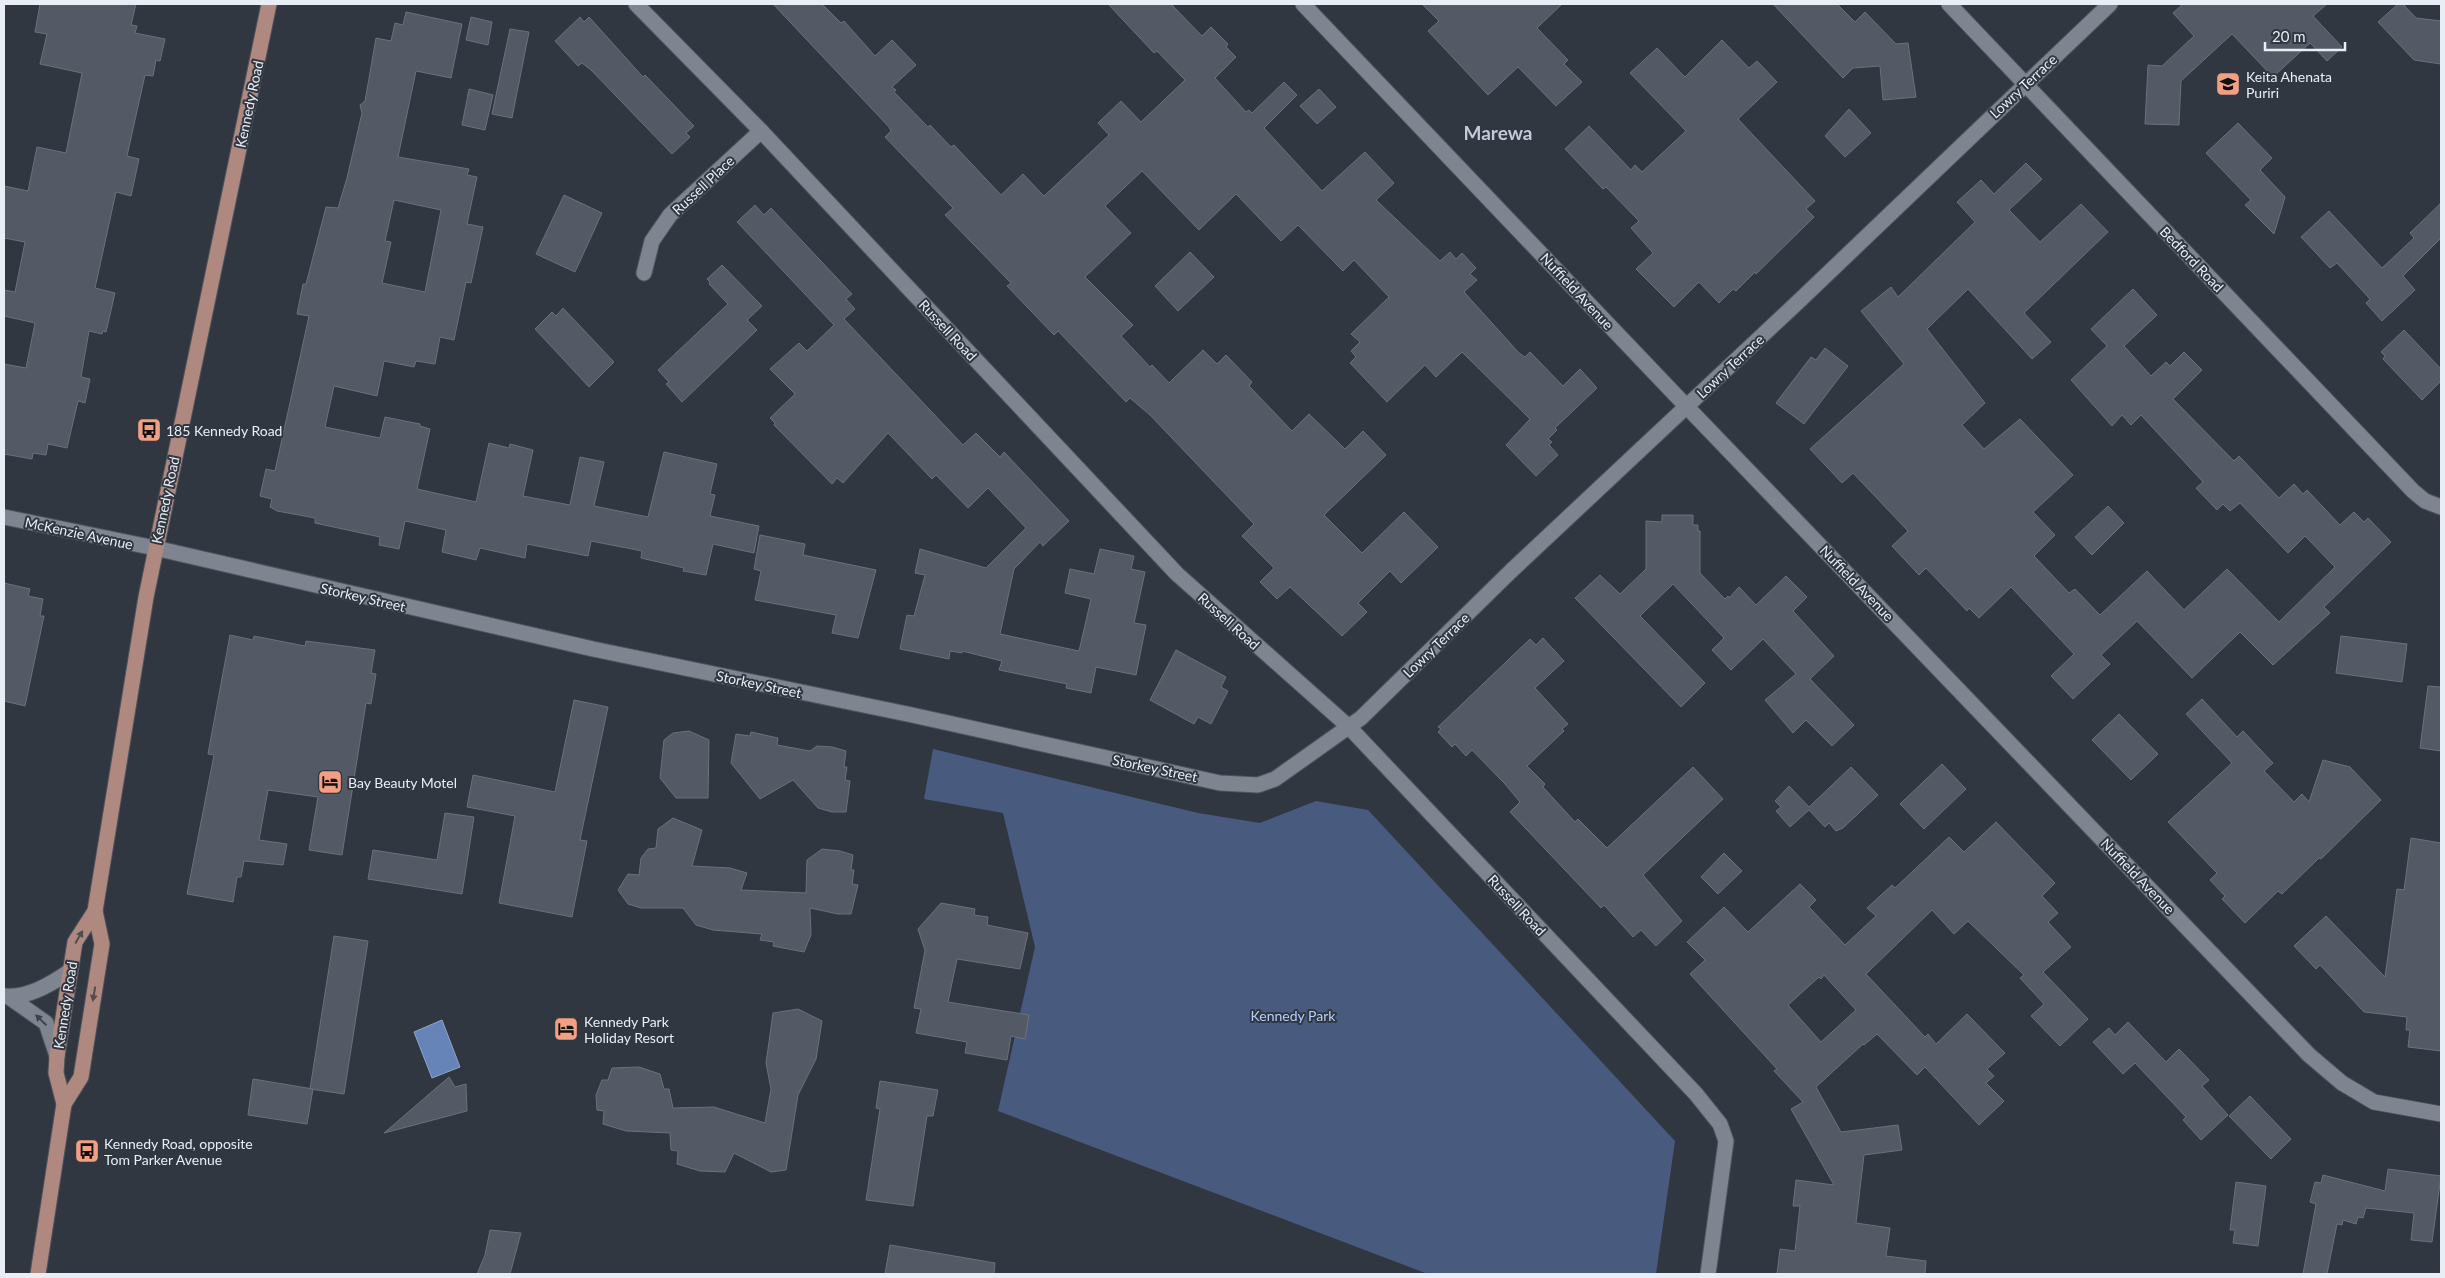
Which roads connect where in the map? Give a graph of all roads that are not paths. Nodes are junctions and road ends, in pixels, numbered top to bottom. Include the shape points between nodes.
1 (269, 4) edge
2 (636, 4) edge
3 (1303, 4) edge
4 (1949, 4) edge
5 (2110, 4) edge
6 (2025, 84) junction
7 (761, 131) junction
8 (644, 273) dead end
9 (1687, 407) junction
10 (2441, 507) edge
11 (4, 517) edge
12 (155, 548) junction
13 (1349, 727) junction
14 (95, 911) junction
15 (70, 971) junction
16 (6, 996) edge
17 (57, 1056) junction
18 (64, 1104) junction
19 (2441, 1114) edge
20 (38, 1274) edge
21 (1708, 1274) edge

1 - 12 main road, Kennedy Road
2 - 7 street, Russell Road
3 - 9 street, Nuffield Avenue
4 - 6 street, Bedford Road
5 - 6 street, Lowry Terrace
6 - 9 street, Lowry Terrace
6 - 10 street, Bedford Road via 2413,491 2425,501
7 - 8 street, Russell Place via 670,215 652,241
7 - 13 street, Russell Road via 1177,574
9 - 13 street, Lowry Terrace
9 - 19 street, Nuffield Avenue via 2309,1055 2342,1083 2374,1102
11 - 12 street, McKenzie Avenue
12 - 13 street, Storkey Street via 593,650 912,715 1220,783 1258,785 1275,779
12 - 14 main road, Kennedy Road
13 - 21 street, Russell Road via 1696,1094 1720,1124 1726,1141
15 -> 14 main road, Kennedy Road via 75,942
14 -> 18 main road, Kennedy Road via 102,944 81,1077
15 - 16 street via 49,985
15 - 17 main road, Kennedy Road
17 -> 16 street via 46,1023
17 - 18 main road, Kennedy Road via 56,1073
18 - 20 main road, Kennedy Road

